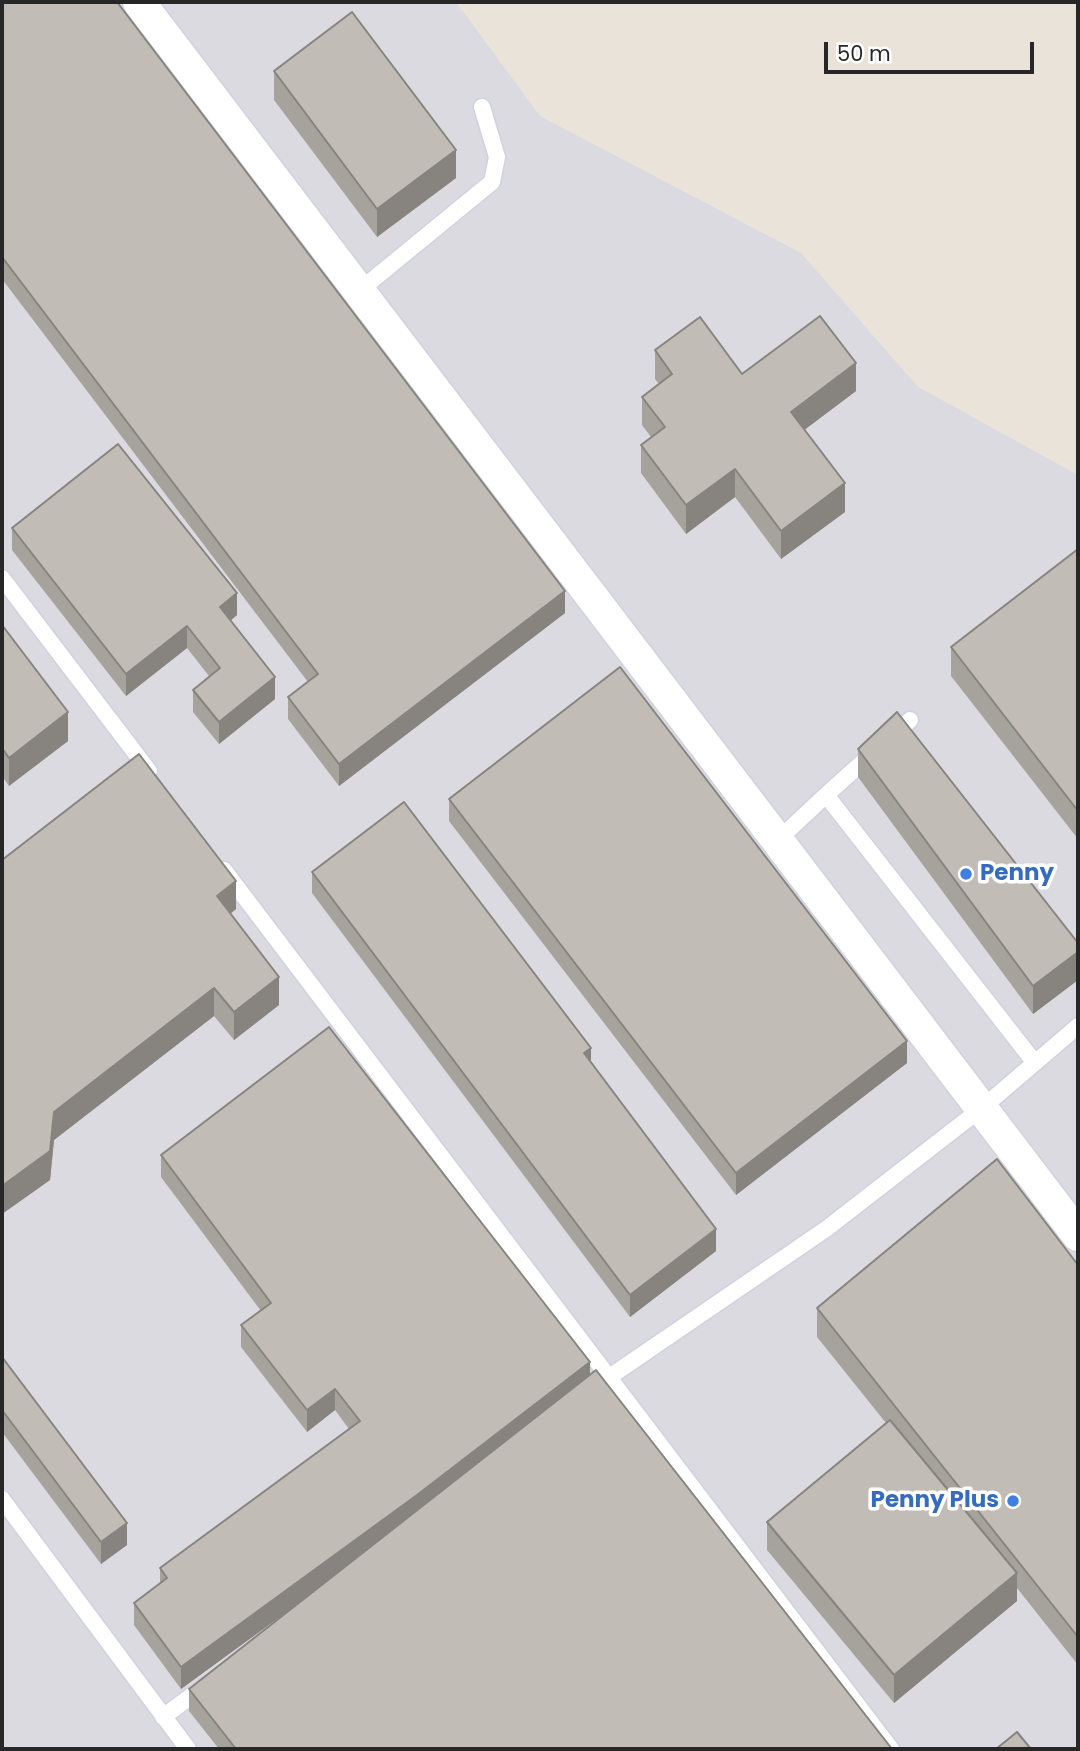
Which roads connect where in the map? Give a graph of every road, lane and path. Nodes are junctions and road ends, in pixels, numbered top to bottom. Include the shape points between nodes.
1 (139, 2) edge
2 (482, 107) dead end
3 (359, 291) junction
4 (2, 578) edge
5 (910, 720) dead end
6 (161, 787) edge
7 (826, 795) junction
8 (778, 840) junction
9 (211, 853) edge
10 (1078, 1026) edge
11 (1035, 1063) junction
12 (982, 1108) junction
13 (1078, 1235) edge
14 (610, 1376) junction
15 (588, 1392) edge
16 (2, 1499) edge
17 (218, 1676) edge
18 (163, 1717) junction
19 (188, 1749) edge
20 (891, 1749) edge

1 - 3 street
2 - 3 lane via 497,157 492,182
3 - 8 street
4 - 6 lane
5 - 7 lane
7 - 8 lane
7 - 11 lane
8 - 12 street
9 - 14 lane
10 - 11 lane
11 - 12 lane
12 - 13 street
12 - 14 lane via 826,1229
14 - 15 lane
14 - 20 lane
16 - 18 lane
17 - 18 lane
18 - 19 lane

